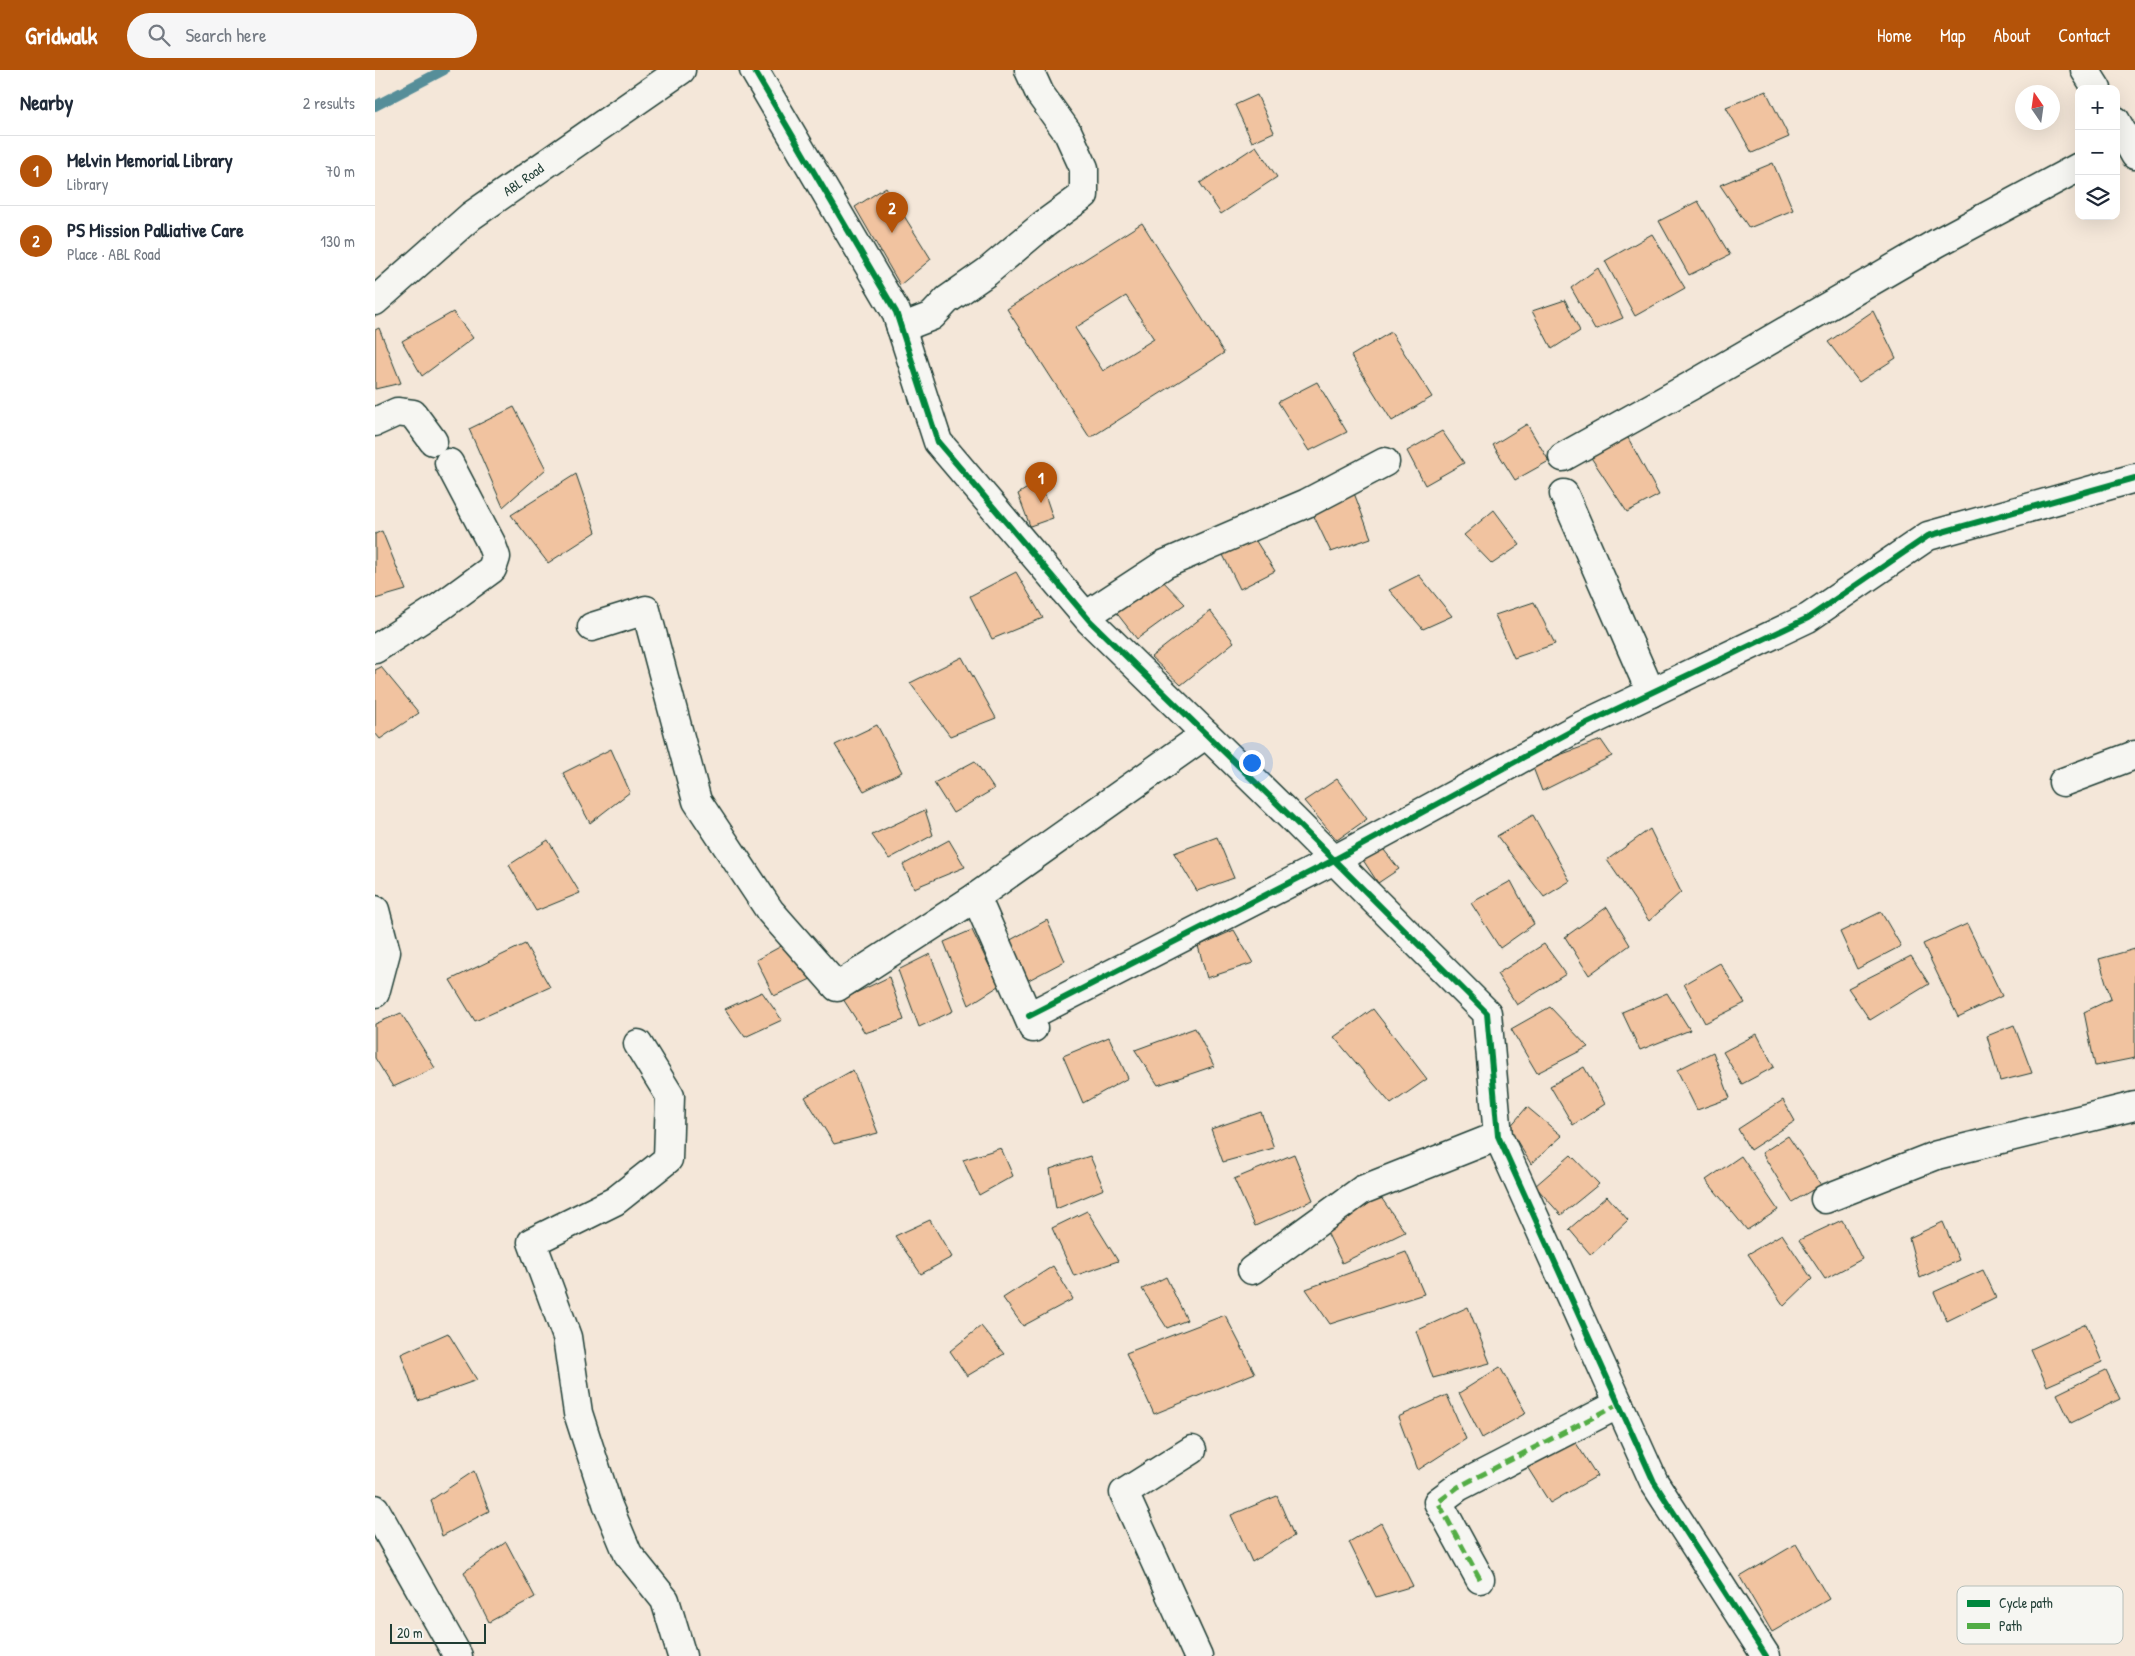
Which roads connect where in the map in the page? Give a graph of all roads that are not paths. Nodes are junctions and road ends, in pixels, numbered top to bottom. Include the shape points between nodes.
1 (681, 70) edge
2 (754, 70) edge
3 (1029, 70) edge
4 (2085, 70) edge
5 (2094, 85) edge
6 (2075, 169) edge
7 (375, 302) edge
8 (901, 328) junction
9 (375, 422) edge
10 (433, 441) dead end
11 (1563, 457) dead end
12 (1385, 462) dead end
13 (449, 463) dead end
14 (2135, 478) edge
15 (1564, 494) dead end
16 (1087, 615) junction
17 (592, 627) dead end
18 (375, 649) edge
19 (1651, 692) junction
20 (1206, 734) junction
21 (2135, 756) edge
22 (2063, 782) dead end
23 (1334, 860) junction
24 (975, 897) junction
25 (375, 910) edge
26 (375, 993) edge
27 (638, 1044) dead end
28 (2135, 1106) edge
29 (1498, 1136) junction
30 (1825, 1199) dead end
31 (1252, 1270) dead end
32 (1619, 1404) junction
33 (1192, 1450) dead end
34 (375, 1509) edge
35 (1480, 1579) dead end
36 (458, 1656) edge
37 (682, 1656) edge
38 (1198, 1656) edge
39 (1766, 1656) edge

1 - 7 street, ABL Road via 471,216
2 - 8 street via 896,312
3 - 8 street via 1068,133 1080,159 1084,168 1085,195 947,300 932,316
4 - 5 street
6 - 11 street via 1937,243
8 - 16 street via 939,442
9 - 10 street via 397,412 413,414
12 - 16 street via 1307,502 1165,564
13 - 18 street via 491,543 496,557 492,569
14 - 19 street via 1928,536 1808,618
15 - 19 street
16 - 20 street
17 - 24 street via 646,610 697,801 770,911 837,987
19 - 23 street via 1581,726
20 - 23 street
20 - 24 street
21 - 22 street
23 - 24 street via 1031,1022
23 - 29 street via 1487,1013
25 - 26 street via 386,952
27 - 37 street via 670,1096 668,1159 615,1201 532,1242 567,1337 578,1413 608,1506 628,1554 665,1600
28 - 30 street via 1937,1156
29 - 31 street via 1362,1190
29 - 32 street
32 - 35 street via 1458,1487 1438,1502
32 - 39 street via 1654,1482
33 - 38 street via 1124,1493
34 - 36 street

